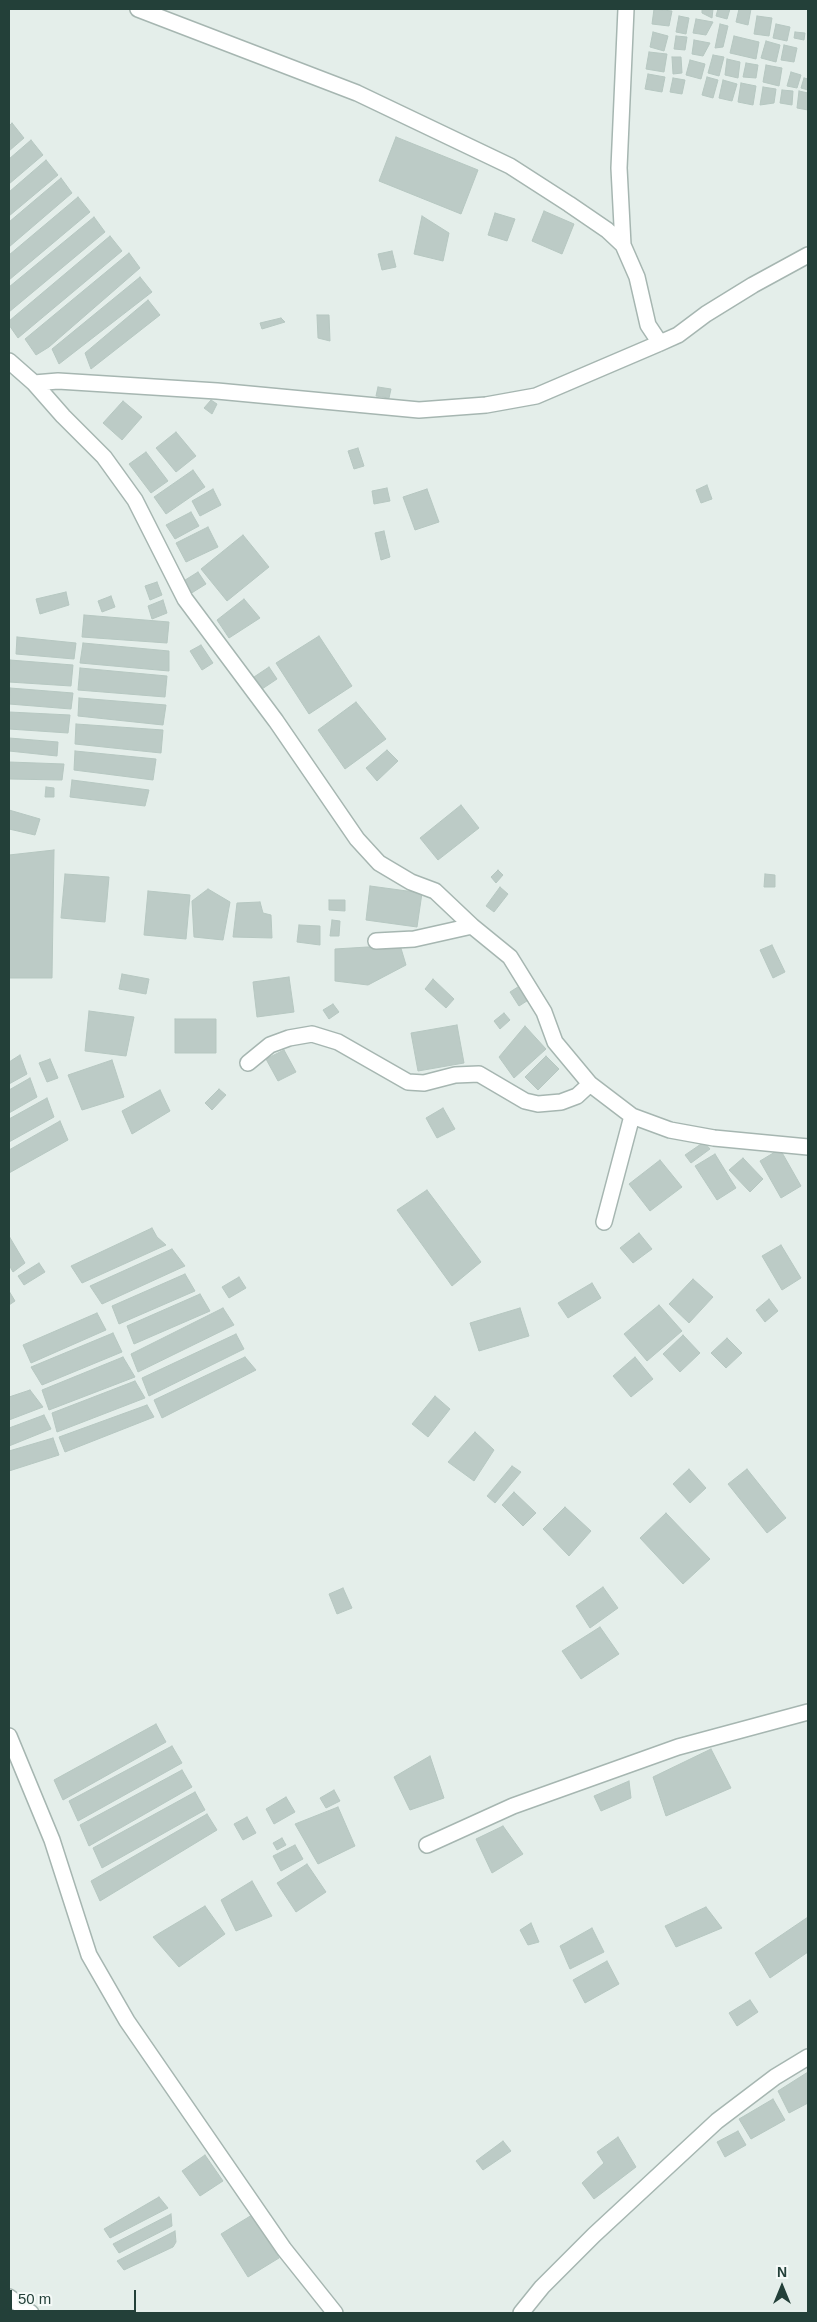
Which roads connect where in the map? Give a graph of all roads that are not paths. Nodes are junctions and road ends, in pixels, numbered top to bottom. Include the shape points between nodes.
1 (138, 9) edge
2 (626, 9) edge
3 (622, 245) junction
4 (808, 255) edge
5 (660, 343) junction
6 (9, 361) edge
7 (34, 383) junction
8 (472, 926) junction
9 (376, 941) dead end
10 (248, 1063) dead end
11 (590, 1084) junction
12 (632, 1116) junction
13 (808, 1147) edge
14 (604, 1222) dead end
15 (808, 1712) edge
16 (9, 1736) edge
17 (427, 1845) dead end
18 (808, 2057) edge
19 (9, 2297) edge
20 (31, 2313) edge
21 (335, 2313) edge
22 (521, 2313) edge

1 - 3 street via 357,93 452,137 518,171 600,225
2 - 3 street via 620,168
3 - 5 street via 637,276 648,325
4 - 5 street via 752,285 678,335
5 - 7 street via 536,396 486,406 419,410 217,391 58,381
6 - 7 street
7 - 8 street via 104,457 135,500 186,599 276,721 357,839 378,863 435,892
8 - 9 street via 414,939
8 - 11 street via 510,957 544,1012 555,1042
10 - 11 street via 270,1045 312,1034 338,1042 408,1082 424,1083 455,1075 479,1074 525,1101 538,1104 561,1102 577,1096
11 - 12 street
12 - 13 street via 670,1130 714,1138
12 - 14 street
15 - 17 street via 678,1747 522,1803
16 - 21 street via 52,1840 89,1954 127,2021 284,2249
18 - 22 street via 775,2077 717,2121 594,2235
19 - 20 street

